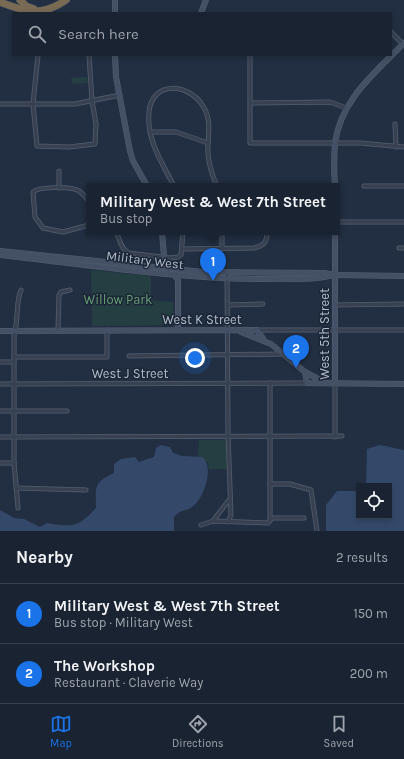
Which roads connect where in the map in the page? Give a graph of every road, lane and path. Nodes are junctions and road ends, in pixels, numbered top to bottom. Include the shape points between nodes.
1 (20, 0) edge
2 (66, 0) edge
3 (115, 0) edge
4 (206, 0) edge
5 (0, 2) edge
6 (46, 9) junction
7 (115, 12) edge
8 (201, 12) edge
9 (392, 33) edge
10 (403, 44) edge
11 (392, 55) edge
12 (38, 56) edge
13 (89, 56) edge
14 (115, 56) edge
15 (250, 56) edge
16 (392, 56) edge
17 (120, 95) junction
18 (92, 101) junction
19 (251, 103) junction
20 (0, 104) edge
21 (33, 104) junction
22 (346, 108) junction
23 (395, 124) dead end
24 (150, 132) junction
25 (208, 143) junction
26 (335, 143) junction
27 (396, 147) junction
28 (404, 147) edge
29 (59, 171) dead end
30 (146, 183) edge
31 (172, 183) edge
32 (216, 183) edge
33 (335, 183) edge
34 (364, 186) dead end
35 (404, 186) edge
36 (59, 188) junction
37 (86, 198) edge
38 (340, 222) edge
39 (404, 222) edge
40 (86, 226) edge
41 (117, 235) edge
42 (162, 235) edge
43 (183, 235) edge
44 (222, 235) edge
45 (267, 235) edge
46 (335, 235) edge
47 (222, 248) junction
48 (398, 248) dead end
49 (404, 248) edge
50 (183, 249) junction
51 (0, 251) edge
52 (0, 256) edge
53 (164, 257) junction
54 (165, 268) junction
55 (175, 275) junction
56 (335, 275) junction
57 (227, 276) junction
58 (404, 276) edge
59 (20, 290) dead end
60 (70, 290) dead end
61 (264, 304) dead end
62 (404, 304) edge
63 (228, 305) junction
64 (336, 305) junction
65 (58, 330) junction
66 (107, 330) junction
67 (178, 330) junction
68 (228, 330) junction
69 (236, 330) junction
70 (257, 330) junction
71 (265, 330) junction
72 (336, 330) junction
73 (404, 330) edge
74 (0, 331) edge
75 (15, 331) junction
76 (264, 340) junction
77 (285, 354) junction
78 (128, 356) dead end
79 (228, 356) junction
80 (14, 357) junction
81 (0, 362) edge
82 (14, 362) junction
83 (305, 372) junction
84 (307, 383) junction
85 (327, 383) junction
86 (0, 384) edge
87 (14, 384) junction
88 (229, 384) junction
89 (270, 384) junction
90 (336, 384) junction
91 (404, 384) edge
92 (0, 411) edge
93 (14, 411) junction
94 (67, 411) dead end
95 (342, 436) dead end
96 (0, 437) edge
97 (14, 437) junction
98 (228, 437) junction
99 (270, 437) junction
100 (336, 437) junction
101 (0, 462) edge
102 (14, 463) junction
103 (270, 484) junction
104 (16, 488) junction
105 (86, 490) dead end
106 (229, 500) junction
107 (18, 508) dead end
108 (271, 518) junction
109 (304, 518) dead end
110 (213, 521) junction
111 (228, 522) junction
112 (201, 525) dead end
113 (317, 531) edge

1 - 6 highway via 31,8
2 - 6 highway
3 - 7 street
4 - 8 street
5 - 6 highway via 26,11
9 - 10 street
10 - 11 street
12 - 21 street
13 - 18 street
14 - 17 street
15 - 19 street
16 - 22 street via 357,92
17 - 18 street
17 - 30 street via 132,156
18 - 21 street via 75,104
18 - 21 street via 96,124 95,144 70,148 37,146
19 - 22 street via 330,102
19 - 26 street via 250,143
20 - 21 street
22 - 26 street
23 - 27 street
24 - 25 street via 176,132
24 - 25 street via 149,111 152,101 165,90 182,89 195,96 207,113 210,124
24 - 31 street via 154,147
25 - 32 street via 210,165
26 - 27 street
26 - 33 street
27 - 28 street
29 - 36 street
34 - 35 street
36 - 37 street via 78,190
36 - 40 street via 38,189 33,192 35,216 39,225 63,232
38 - 39 street
41 - 53 street via 125,252
42 - 53 street
43 - 50 street
44 - 47 street
45 - 47 street via 266,242 260,247
46 - 56 street, West 5th Street
47 - 50 street
48 - 49 street
50 - 53 street via 178,257
51 - 54 street, Military West
52 - 55 street, Military West
53 - 54 street
54 - 55 street
54 - 57 street, Military West
55 - 57 street, Military West
55 - 67 street via 178,280
56 - 57 street, Military West via 324,278
56 - 58 street, Military West
56 - 64 street, West 5th Street
57 - 63 street
59 - 75 street via 18,326
60 - 65 street via 59,295
61 - 63 street
62 - 64 street
63 - 68 street
64 - 72 street, West 5th Street
65 - 66 street, West K Street
65 - 75 street, West K Street
66 - 67 street, West K Street
66 - 80 street via 107,357
67 - 68 street, West K Street
68 - 69 street, West K Street
68 - 79 street
69 - 70 street, West K Street
69 - 76 street
70 - 71 street, West K Street
70 - 76 street
71 - 72 street, West K Street
71 - 76 street
72 - 73 street, West K Street
72 - 90 street, West 5th Street
74 - 75 street, West K Street
75 - 80 street
76 - 77 street
77 - 79 street
77 - 83 street
78 - 79 street
79 - 88 street
80 - 82 street
81 - 82 street
82 - 87 street
83 - 84 street
83 - 85 street
84 - 85 street, West J Street
84 - 89 street, West J Street
85 - 90 street, West J Street
86 - 87 street, West J Street
87 - 88 street, West J Street
87 - 93 street
88 - 89 street, West J Street
88 - 98 street
89 - 99 street
90 - 91 street, West J Street
90 - 100 street, West 5th Street
92 - 93 street
93 - 94 street
93 - 97 street
95 - 100 street
96 - 97 street
97 - 98 street
97 - 102 street
98 - 99 street
98 - 106 street via 231,479
99 - 100 street
99 - 103 street
101 - 102 street
102 - 104 street
103 - 108 street
103 - 113 street via 290,484 311,490
104 - 105 street
104 - 107 street
106 - 110 street
106 - 111 street via 231,515
108 - 109 street
108 - 111 street via 268,523
110 - 111 street
110 - 112 street

